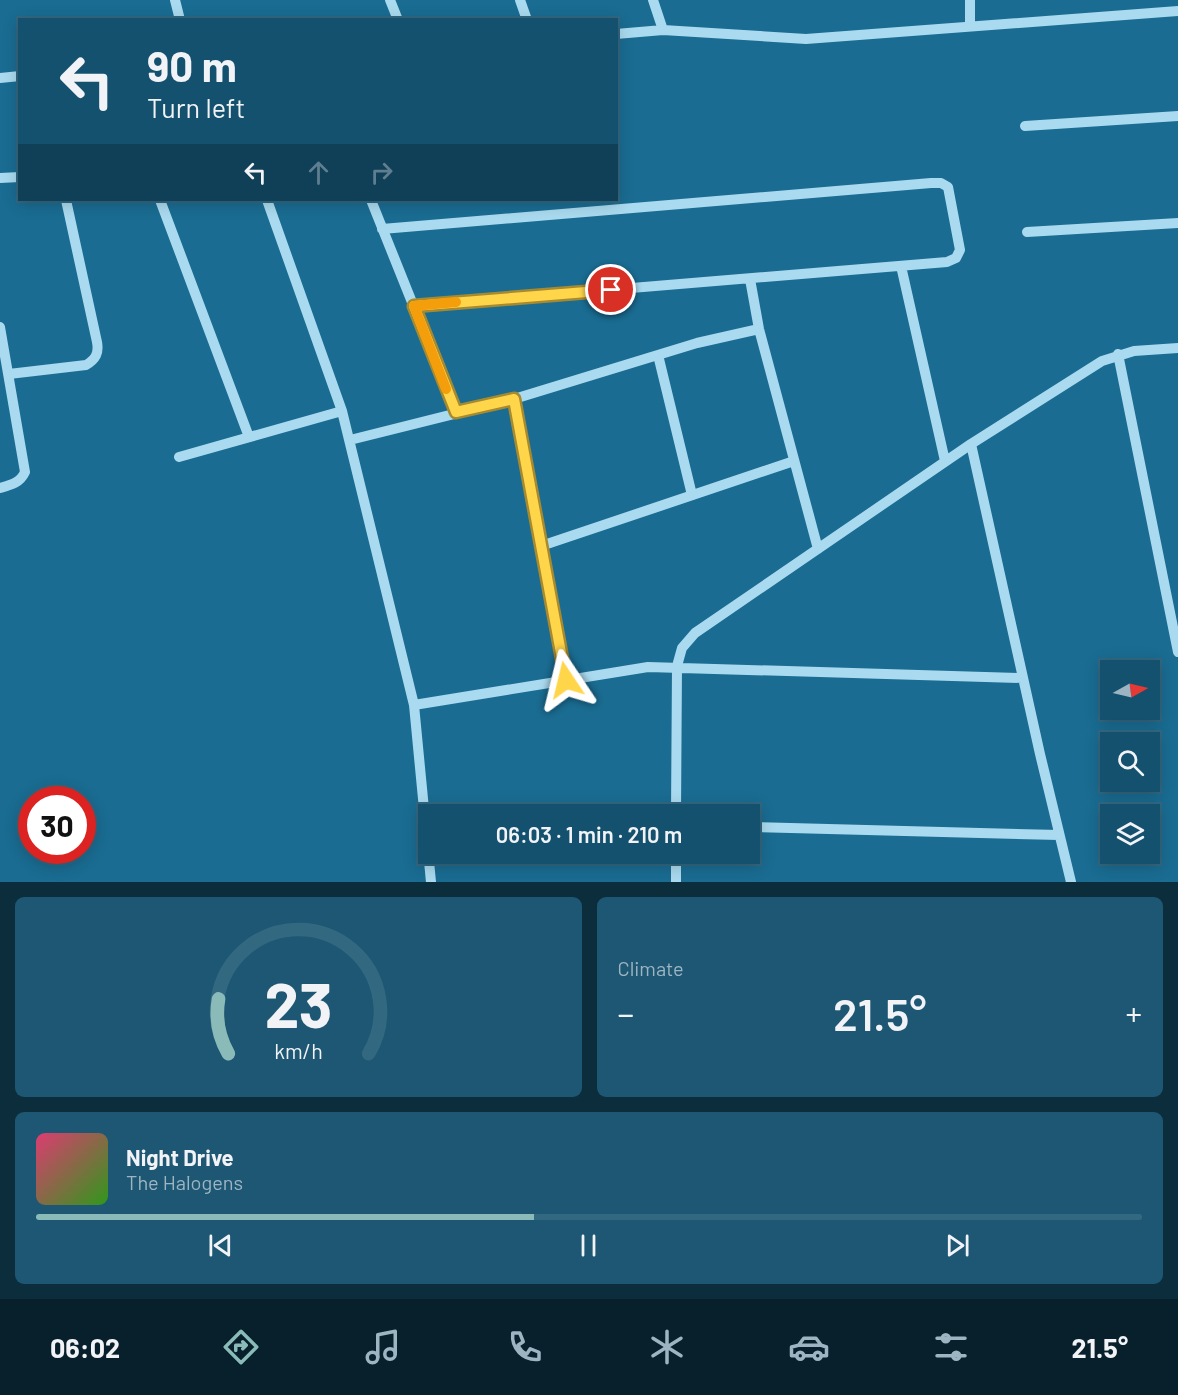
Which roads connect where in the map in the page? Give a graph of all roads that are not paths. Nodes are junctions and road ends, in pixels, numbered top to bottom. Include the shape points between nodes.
1 (175, 0) edge
2 (390, 0) edge
3 (520, 0) edge
4 (653, 0) edge
5 (970, 0) edge
6 (1178, 11) edge
7 (180, 18) edge
8 (397, 18) edge
9 (526, 18) edge
10 (970, 25) junction
11 (663, 30) junction
12 (618, 34) edge
13 (18, 76) edge
14 (0, 78) edge
15 (1178, 116) edge
16 (1025, 126) dead end
17 (18, 177) edge
18 (0, 178) edge
19 (66, 201) edge
20 (160, 201) edge
21 (267, 201) edge
22 (371, 201) edge
23 (1178, 223) edge
24 (382, 229) junction
25 (1027, 232) dead end
26 (901, 266) junction
27 (750, 279) junction
28 (414, 306) junction
29 (0, 327) edge
30 (759, 329) junction
31 (1178, 348) edge
32 (1118, 354) junction
33 (658, 355) junction
34 (9, 374) junction
35 (514, 399) junction
36 (342, 411) junction
37 (456, 412) junction
38 (249, 437) junction
39 (350, 440) junction
40 (971, 444) junction
41 (179, 457) dead end
42 (794, 461) junction
43 (945, 461) junction
44 (0, 488) edge
45 (692, 495) junction
46 (541, 546) junction
47 (818, 549) junction
48 (1178, 652) edge
49 (677, 666) junction
50 (1022, 678) junction
51 (566, 680) junction
52 (414, 705) junction
53 (425, 804) edge
54 (676, 804) edge
55 (760, 827) edge
56 (1059, 835) junction
57 (430, 864) edge
58 (676, 864) edge
59 (431, 882) edge
60 (676, 882) edge
61 (1071, 882) edge

1 - 7 street
2 - 8 street
3 - 9 street
4 - 11 street
5 - 10 street
6 - 10 street
10 - 11 street via 806,39
11 - 12 street
13 - 14 street
15 - 16 street
17 - 18 street
19 - 34 street via 97,355 86,365
20 - 38 street
21 - 36 street
22 - 24 street
23 - 25 street
24 - 26 street via 941,183 948,187 951,196 960,250 956,258 947,262
24 - 28 street
26 - 27 street
26 - 43 street
27 - 28 street
27 - 30 street
28 - 37 street
29 - 34 street
30 - 33 street
30 - 42 street
31 - 32 street
32 - 40 street
32 - 48 street
33 - 35 street
33 - 45 street
34 - 44 street via 26,472 17,482
35 - 37 street
35 - 46 street
36 - 38 street
36 - 39 street
37 - 39 street
38 - 41 street
39 - 52 street
40 - 43 street
40 - 50 street
42 - 45 street
42 - 47 street
43 - 47 street
45 - 46 street
46 - 51 street
47 - 49 street via 695,633 682,648
49 - 50 street
49 - 51 street
49 - 54 street
50 - 56 street
51 - 52 street
52 - 53 street
55 - 56 street
56 - 61 street
57 - 59 street
58 - 60 street

